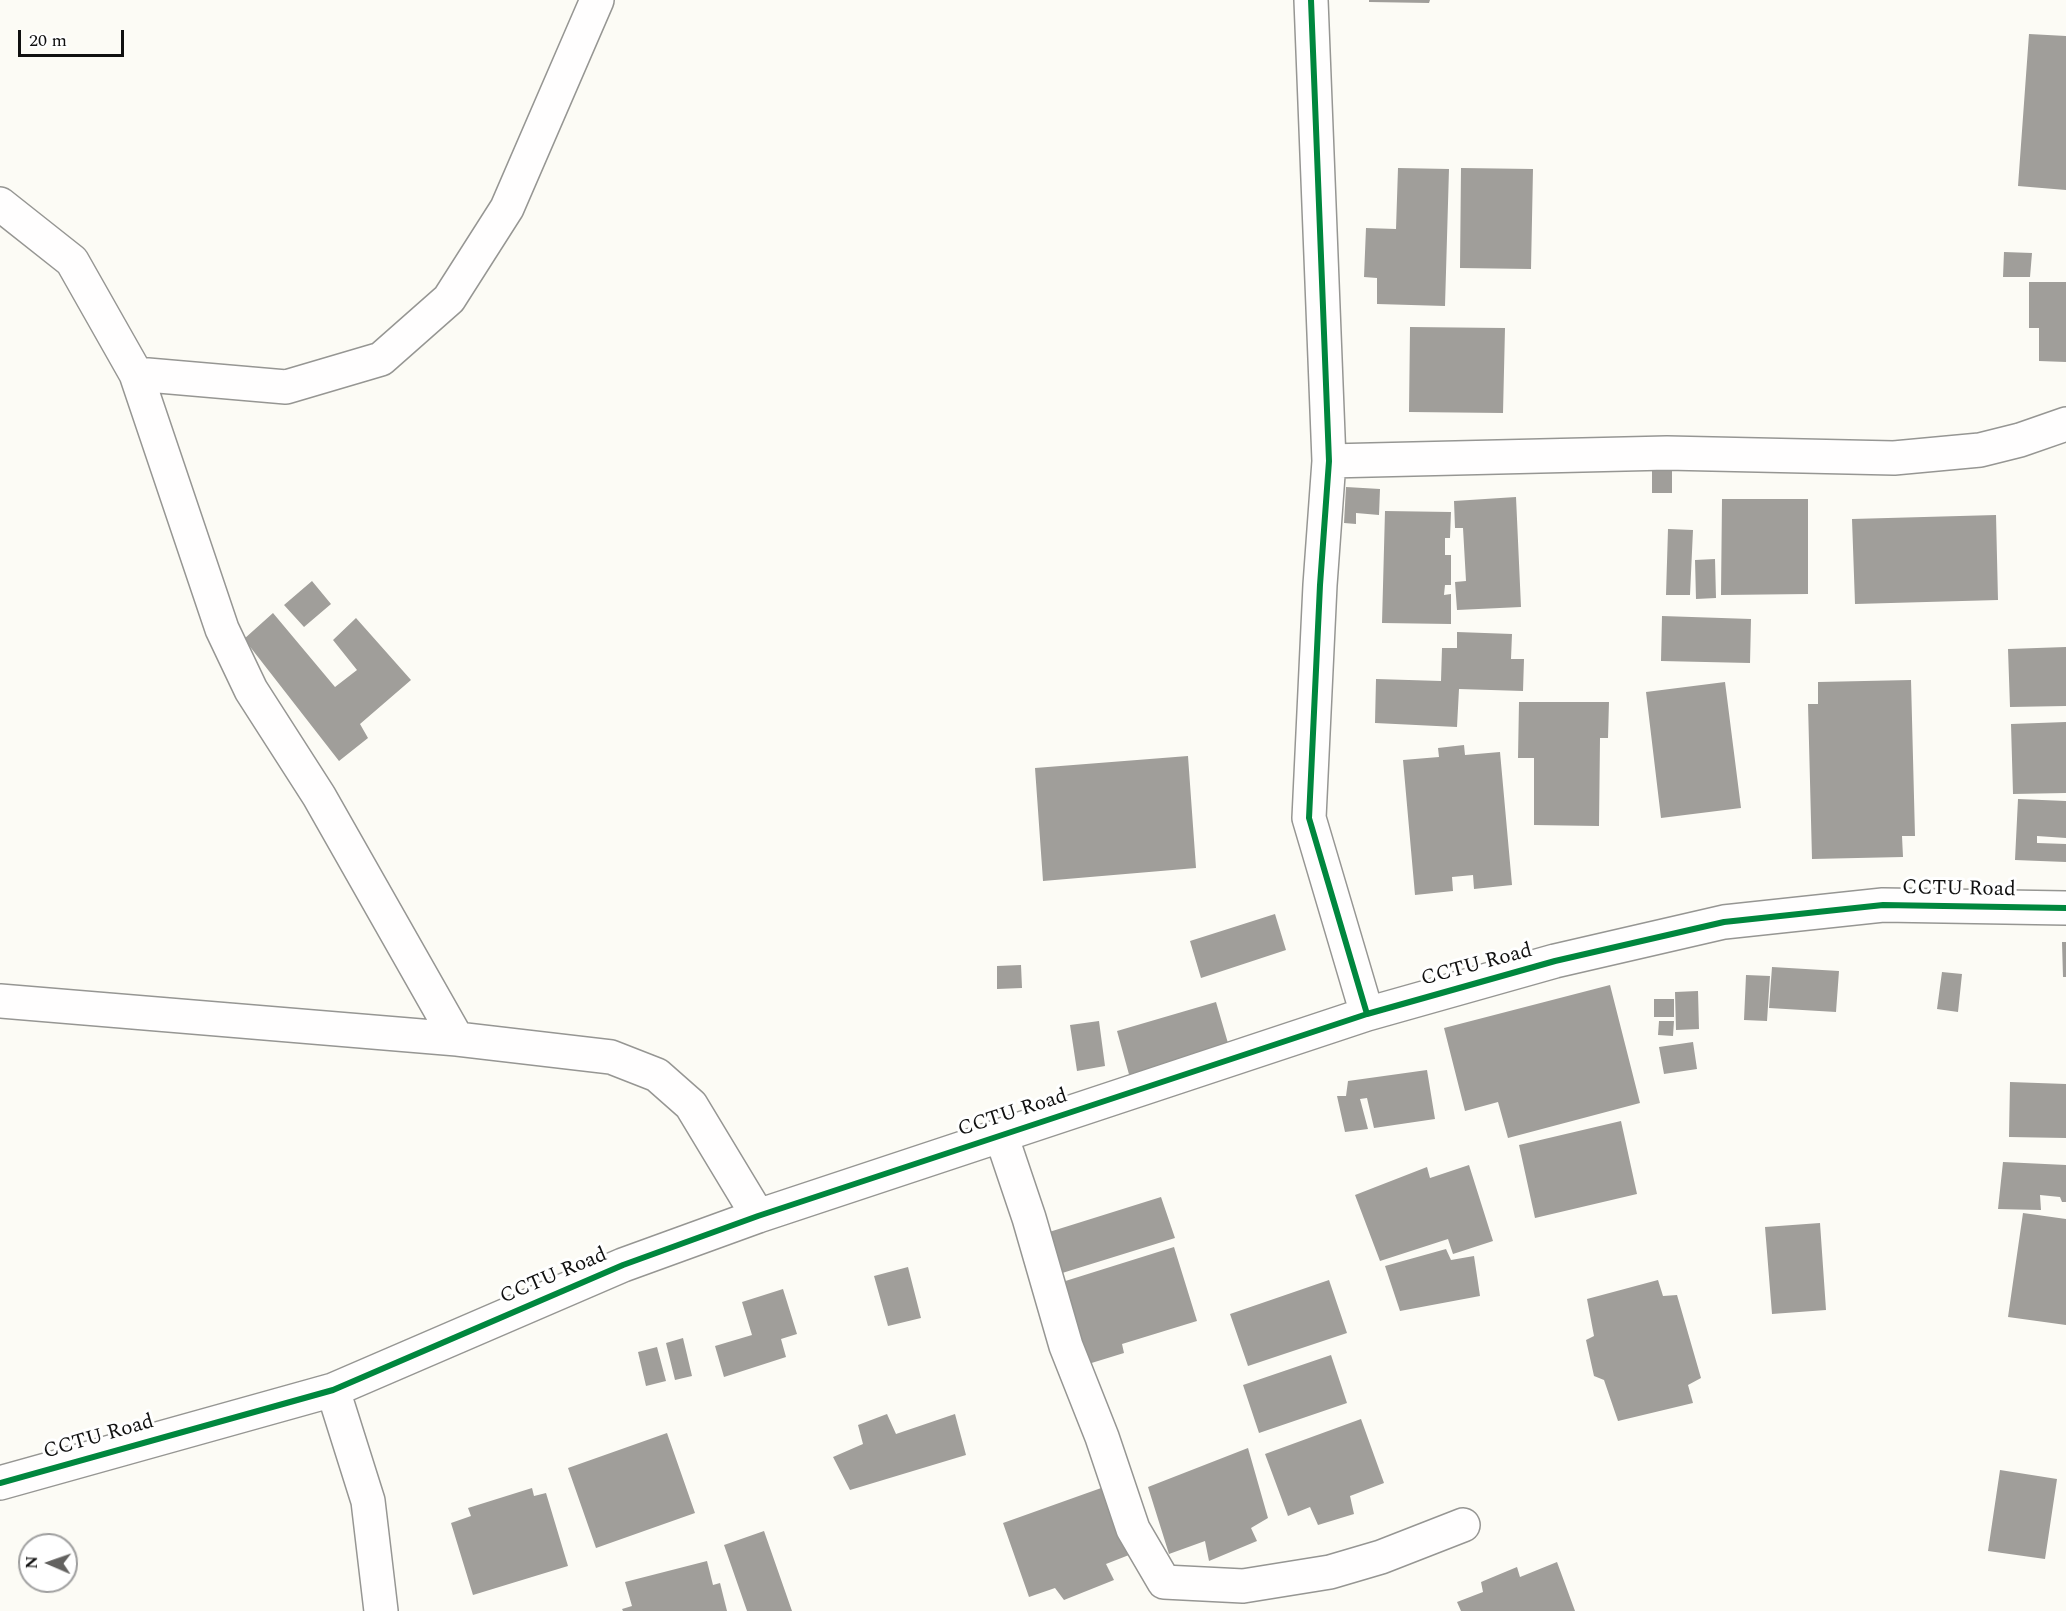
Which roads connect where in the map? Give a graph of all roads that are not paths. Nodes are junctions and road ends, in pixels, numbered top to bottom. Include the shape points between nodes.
1 (597, 0) edge
2 (1311, 0) edge
3 (0, 204) edge
4 (136, 374) junction
5 (2066, 424) edge
6 (1329, 461) junction
7 (2066, 908) edge
8 (0, 1001) edge
9 (1367, 1014) junction
10 (457, 1039) junction
11 (1001, 1135) junction
12 (758, 1216) junction
13 (333, 1390) junction
14 (0, 1483) edge
15 (1463, 1525) dead end
16 (381, 1611) edge

1 - 4 street via 507,208 450,299 381,359 286,387
2 - 6 street
3 - 4 street via 72,261
4 - 10 street via 222,629 251,690 319,796
5 - 6 street via 1980,450 1894,458 1667,453
6 - 9 street via 1309,818
7 - 9 street, CCTU Road via 1883,905 1724,922 1555,961
8 - 10 street
9 - 11 street, CCTU Road
10 - 12 street via 611,1057 657,1075 691,1105
11 - 12 street, CCTU Road
11 - 15 street via 1066,1346 1133,1528 1164,1582 1244,1586 1330,1572
12 - 13 street, CCTU Road via 623,1265
13 - 14 street, CCTU Road
13 - 16 street via 368,1501

